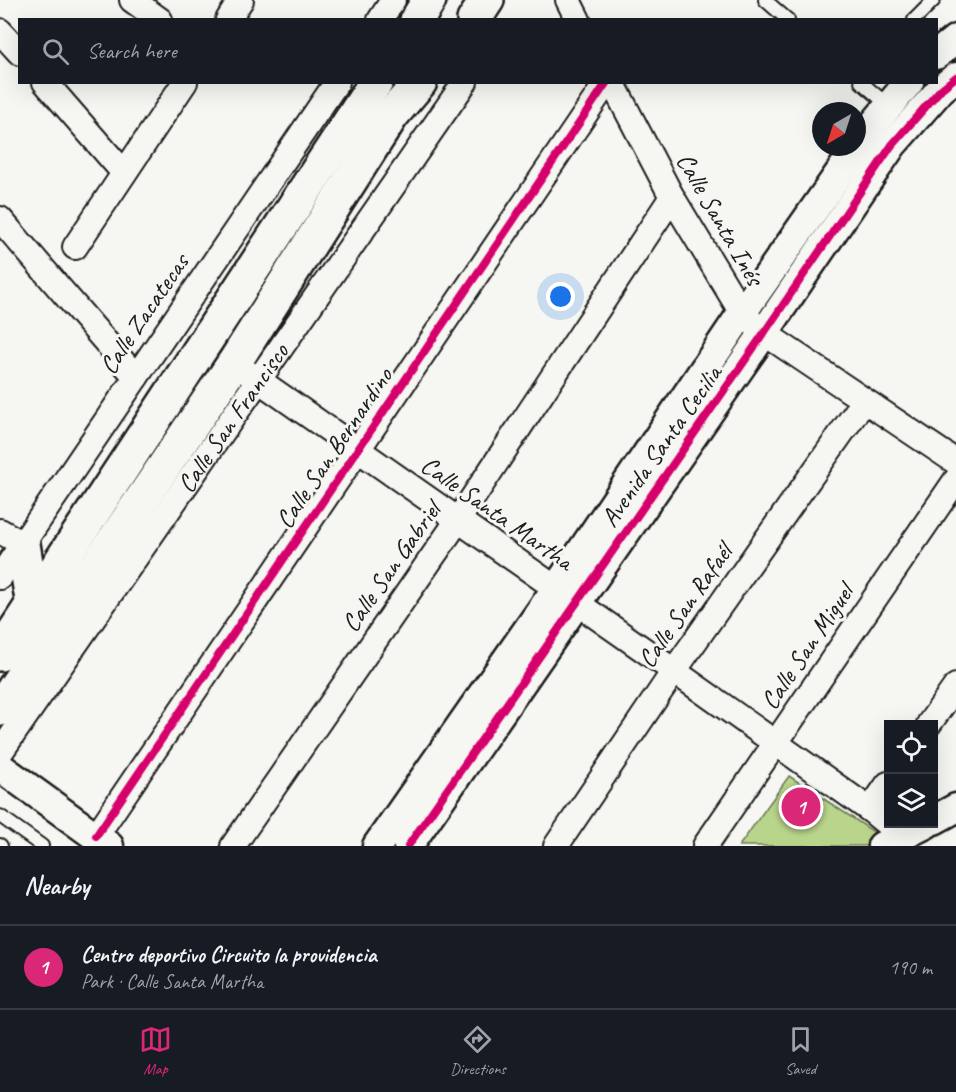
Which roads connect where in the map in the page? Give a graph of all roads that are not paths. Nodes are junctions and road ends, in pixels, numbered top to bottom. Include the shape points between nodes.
1 (132, 0) edge
2 (241, 0) edge
3 (393, 0) edge
4 (429, 0) edge
5 (487, 0) edge
6 (496, 0) edge
7 (568, 0) edge
8 (765, 0) edge
9 (934, 0) edge
10 (157, 18) edge
11 (229, 18) edge
12 (381, 18) edge
13 (418, 18) edge
14 (475, 18) edge
15 (493, 18) edge
16 (577, 18) edge
17 (786, 18) edge
18 (916, 18) edge
19 (0, 31) edge
20 (956, 39) edge
21 (18, 51) edge
22 (938, 53) edge
23 (956, 77) edge
24 (47, 84) edge
25 (184, 84) edge
26 (336, 84) edge
27 (374, 84) edge
28 (418, 84) edge
29 (463, 84) edge
30 (606, 84) edge
31 (613, 84) edge
32 (863, 84) edge
33 (907, 84) edge
34 (889, 106) junction
35 (124, 173) junction
36 (672, 197) junction
37 (0, 219) edge
38 (75, 247) dead end
39 (742, 313) junction
40 (764, 333) junction
41 (247, 371) junction
42 (136, 377) junction
43 (864, 401) junction
44 (195, 446) junction
45 (358, 450) junction
46 (956, 462) edge
47 (956, 480) edge
48 (458, 520) junction
49 (12, 538) edge
50 (0, 577) edge
51 (567, 596) junction
52 (33, 606) junction
53 (0, 654) edge
54 (674, 671) junction
55 (956, 686) edge
56 (0, 710) edge
57 (932, 720) edge
58 (776, 744) junction
59 (0, 753) edge
60 (0, 767) edge
61 (884, 790) edge
62 (956, 808) edge
63 (870, 810) junction
64 (0, 816) edge
65 (938, 817) edge
66 (903, 835) edge
67 (103, 841) edge
68 (42, 846) edge
69 (233, 846) edge
70 (377, 846) edge
71 (408, 846) edge
72 (556, 846) edge
73 (705, 846) edge

1 - 10 street
2 - 11 street
3 - 12 street
4 - 13 main road
5 - 14 main road
6 - 15 street
7 - 16 street
8 - 17 lane
9 - 18 lane
19 - 21 street
20 - 22 street
23 - 40 street, Avenida Santa Cecilia via 892,145
24 - 35 street
25 - 35 street
26 - 42 street, Calle Zacatecas
27 - 52 main road
28 - 41 main road, Calle San Francisco via 392,115
29 - 41 street, Calle San Francisco
30 - 45 street, Calle San Bernardino
31 - 36 street, Calle Santa Inés
32 - 34 lane
33 - 34 street, Avenida Santa Cecilia
34 - 39 street, Avenida Santa Cecilia
35 - 38 street
36 - 39 street, Calle Santa Inés
36 - 48 street, Calle San Gabriel
37 - 42 street
39 - 40 street, Calle Santa Inés
39 - 51 street, Avenida Santa Cecilia
40 - 43 street, Calle Santa Inés
40 - 51 street, Avenida Santa Cecilia
41 - 44 main road, Calle San Francisco
41 - 45 street, Calle Santa Martha
42 - 49 street, Calle Zacatecas
43 - 46 street, Calle Santa Inés
43 - 54 street, Calle San Rafaél
44 - 56 main road, Calle San Francisco
44 - 59 street, Calle San Francisco
45 - 48 street, Calle Santa Martha
45 - 67 street, Calle San Bernardino
47 - 58 street, Calle San Miguel
48 - 51 street, Calle Santa Martha
48 - 69 street, Calle San Gabriel
49 - 50 street, Calle Zacatecas
49 - 52 main road
51 - 54 street, Calle Santa Martha
51 - 70 street, Avenida Santa Cecilia
51 - 71 street, Avenida Santa Cecilia
52 - 53 main road
54 - 58 street, Calle Santa Martha
54 - 72 street, Calle San Rafaél
55 - 57 street
58 - 63 street, Calle Santa Martha
58 - 73 street, Calle San Miguel
60 - 67 street
61 - 63 street
62 - 65 street
63 - 66 street, Calle Santa Martha
64 - 68 lane

